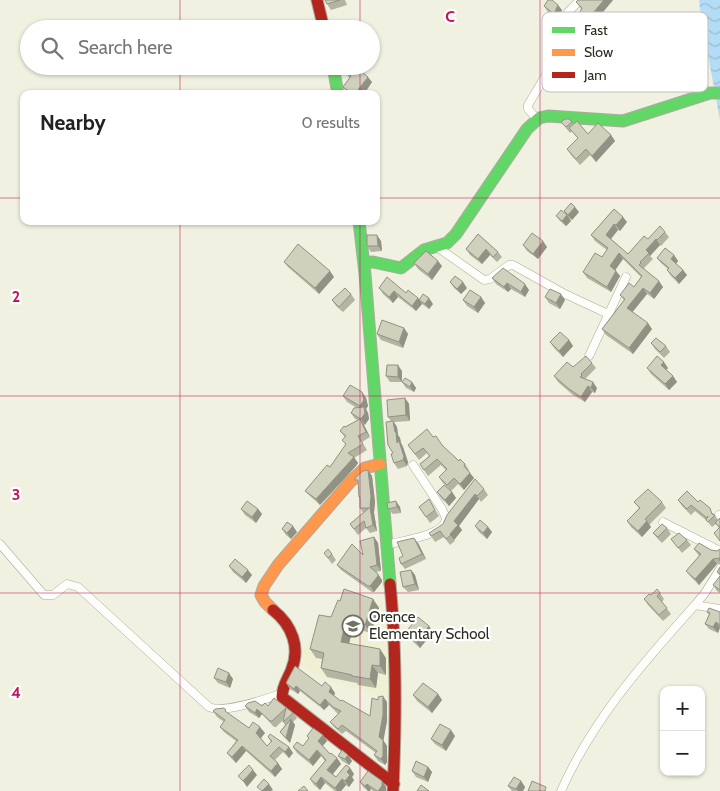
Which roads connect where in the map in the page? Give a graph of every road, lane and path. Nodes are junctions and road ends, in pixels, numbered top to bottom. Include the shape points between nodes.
1 (317, 0) edge
2 (580, 0) edge
3 (568, 12) edge
4 (322, 20) edge
5 (335, 75) edge
6 (542, 82) edge
7 (337, 90) edge
8 (715, 93) edge
9 (537, 119) junction
10 (359, 225) edge
11 (437, 247) junction
12 (364, 263) junction
13 (626, 277) dead end
14 (608, 314) junction
15 (589, 356) edge
16 (380, 464) junction
17 (413, 465) dead end
18 (663, 522) edge
19 (0, 544) edge
20 (386, 545) junction
21 (720, 551) edge
22 (720, 569) edge
23 (695, 605) junction
24 (720, 609) edge
25 (281, 694) junction
26 (393, 788) edge
27 (561, 791) edge

1 - 4 street
2 - 3 street
5 - 7 street
6 - 9 street via 528,105
8 - 9 street via 623,121 548,116
9 - 11 street via 527,128 456,234
10 - 12 street
11 - 12 street via 424,250 401,268 371,261
11 - 14 street via 484,280 513,265
12 - 16 street
13 - 14 street
14 - 15 street
16 - 20 street
16 - 25 street via 365,468 355,477 278,566 262,591 262,599 284,618 293,637 294,660
17 - 20 street via 442,509 445,521 432,533
18 - 21 street
19 - 25 street via 44,595 53,595 67,584 78,587 209,707 232,707
20 - 26 street via 395,661
22 - 23 street
23 - 24 street
23 - 27 street via 616,696
25 - 26 street via 284,700

